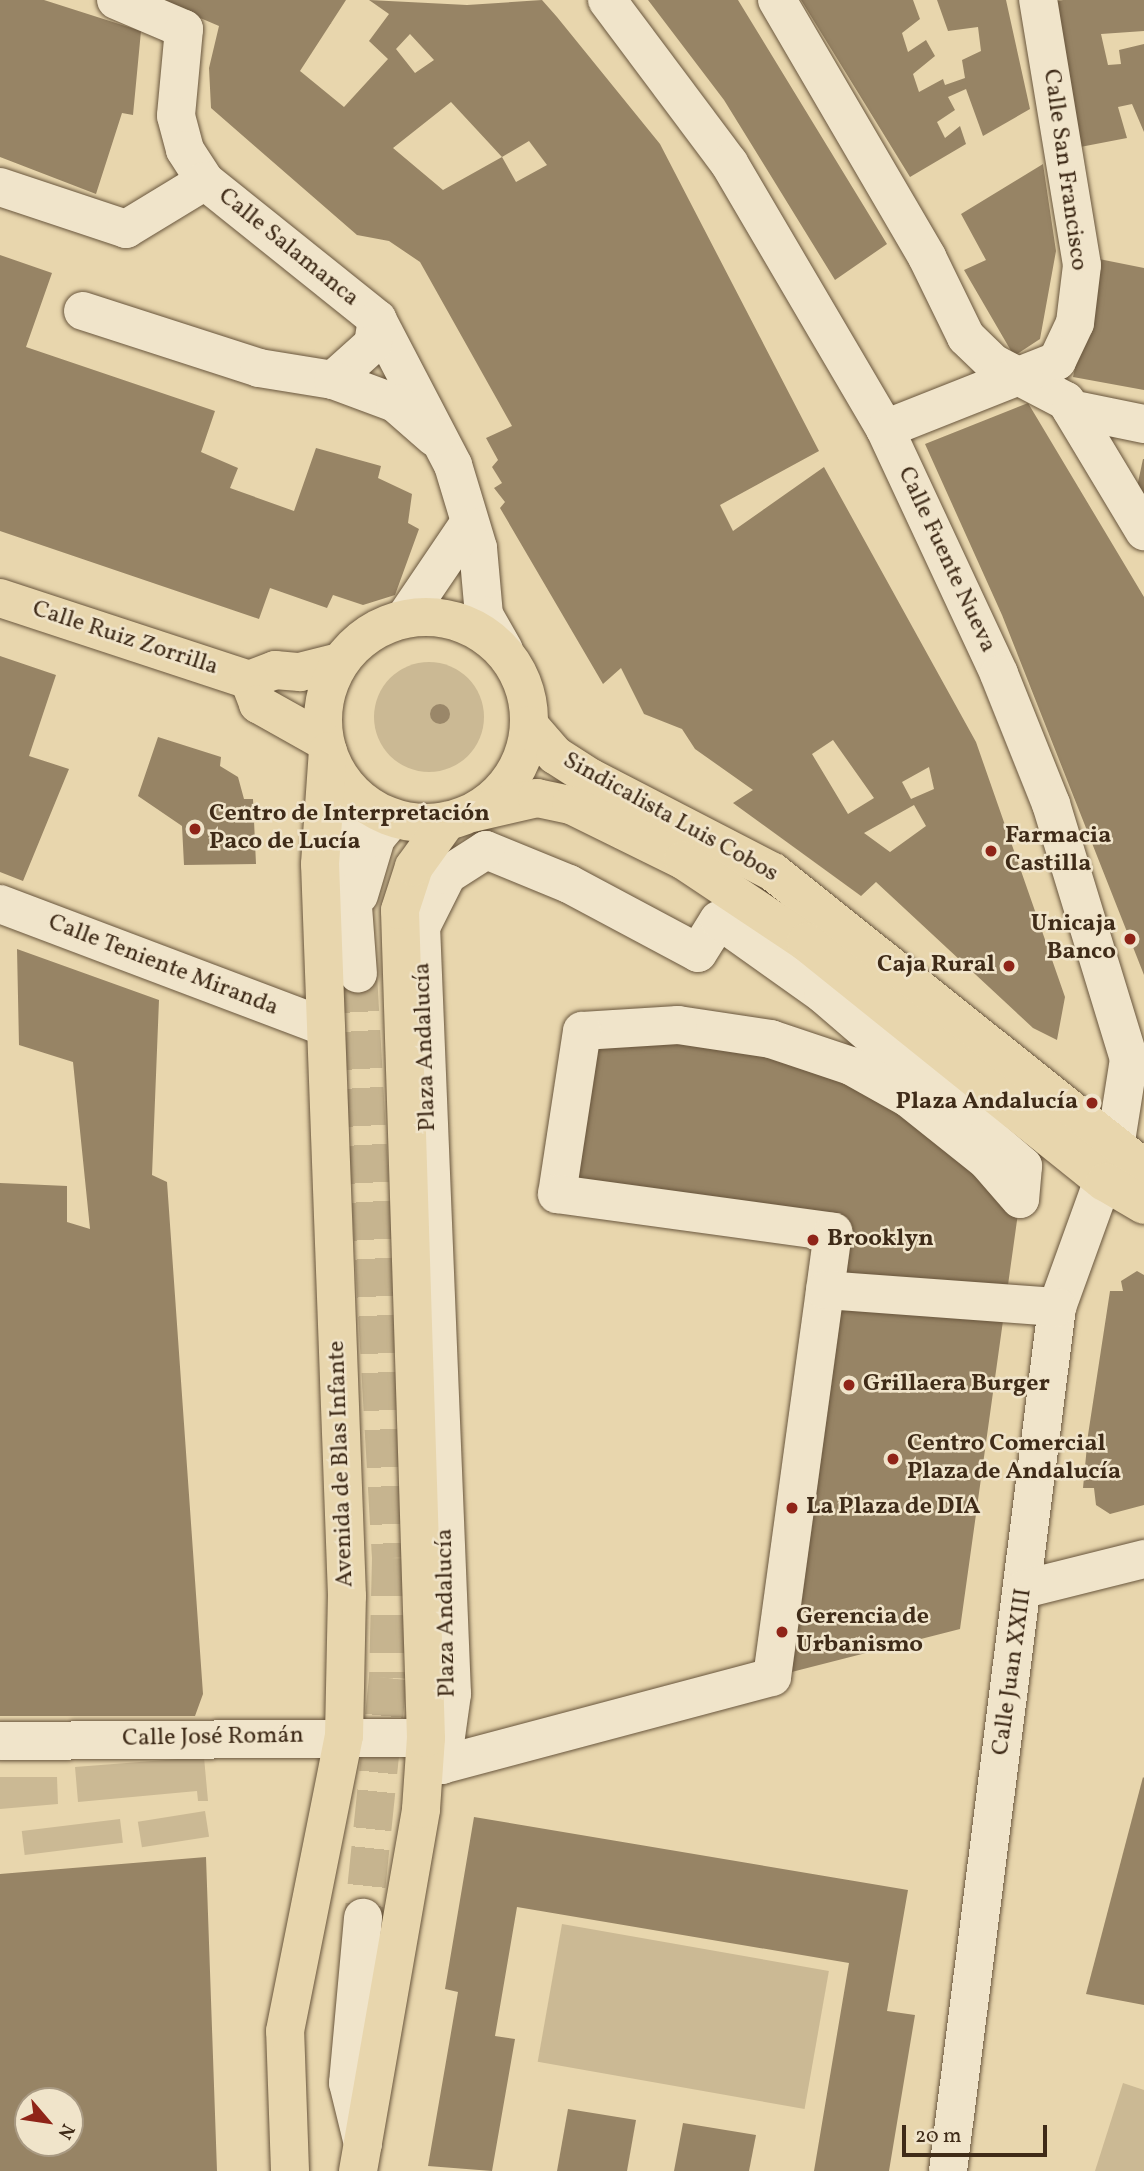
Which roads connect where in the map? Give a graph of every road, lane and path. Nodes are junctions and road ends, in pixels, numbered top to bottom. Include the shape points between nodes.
1 (116, 0) edge
2 (607, 0) edge
3 (776, 0) edge
4 (1038, 0) edge
5 (205, 181) junction
6 (0, 187) edge
7 (83, 311) dead end
8 (376, 319) junction
9 (333, 380) junction
10 (1022, 380) junction
11 (1071, 409) junction
12 (1144, 424) edge
13 (885, 429) junction
14 (447, 450) junction
15 (468, 525) junction
16 (1144, 531) edge
17 (0, 598) edge
18 (405, 618) junction
19 (503, 650) junction
20 (339, 663) junction
21 (249, 680) junction
22 (529, 725) junction
23 (328, 753) junction
24 (459, 817) junction
25 (393, 818) junction
26 (0, 904) edge
27 (355, 907) junction
28 (358, 974) tunnel mouth
29 (326, 1027) junction
30 (1127, 1160) edge
31 (1144, 1205) edge
32 (825, 1290) junction
33 (1058, 1307) junction
34 (1144, 1559) edge
35 (1024, 1589) junction
36 (344, 1736) junction
37 (426, 1738) junction
38 (0, 1741) edge
39 (363, 1918) tunnel mouth
40 (360, 2158) edge
41 (290, 2171) edge
42 (948, 2171) edge

1 - 5 street, Calle Salamanca via 184,29 176,116 185,150
2 - 13 street, Calle Fuente Nueva via 729,163
3 - 10 street via 927,257 966,337
4 - 10 street, Calle San Francisco via 1082,265 1075,323 1057,362
5 - 6 street via 127,229
5 - 8 street, Calle Salamanca
7 - 9 street via 259,368
8 - 9 street via 373,344
8 - 14 street, Calle Salamanca
9 - 14 street via 395,403
10 - 11 street via 1049,390
10 - 13 street, Calle San Francisco
11 - 12 street
11 - 16 street
13 - 30 street, Calle Fuente Nueva via 999,674 1088,919 1129,1059
14 - 15 street, Calle Salamanca
15 - 18 street
15 - 19 street, Calle Salamanca via 478,548 484,615
17 - 21 main road, Calle Ruiz Zorrilla
18 - 19 main road via 458,621
18 - 20 main road via 357,642
19 - 22 main road via 527,698
20 - 21 main road, Calle Ruiz Zorrilla via 300,672 275,670
20 - 23 main road via 327,687
21 - 23 main road, Calle Ruiz Zorrilla via 258,704
22 - 24 main road via 512,776
22 - 30 main road, Sindicalista Luis Cobos via 555,755 591,778 773,872
23 - 25 main road via 368,807
23 - 27 street via 346,811 346,879
23 - 29 main road, Avenida de Blas Infante via 320,864
24 - 25 main road
24 - 30 main road, Sindicalista Luis Cobos via 529,799 572,805 683,860
24 - 37 main road via 414,867 400,910
25 - 27 street via 376,838
26 - 29 street, Calle Teniente Miranda
27 - 28 street
29 - 36 main road, Avenida de Blas Infante via 347,1596
30 - 31 main road, Sindicalista Luis Cobos
30 - 33 street, Calle Juan XXIII
32 - 32 street, Plaza Andalucía via 833,1232 557,1194 582,1031 678,1025 771,1039 850,1066 908,1098 987,1161 1020,1199 1023,1166 842,1009 719,920 698,953 569,884 486,850 447,875 421,927 452,1694 442,1765 772,1677
32 - 33 street
33 - 35 street, Calle Juan XXIII
34 - 35 street
35 - 42 street, Calle Juan XXIII
36 - 37 street, Calle José Román
36 - 38 street, Calle José Román
36 - 41 main road, Avenida de Blas Infante via 285,2031
37 - 40 main road via 421,1809
39 - 40 street via 348,2083

